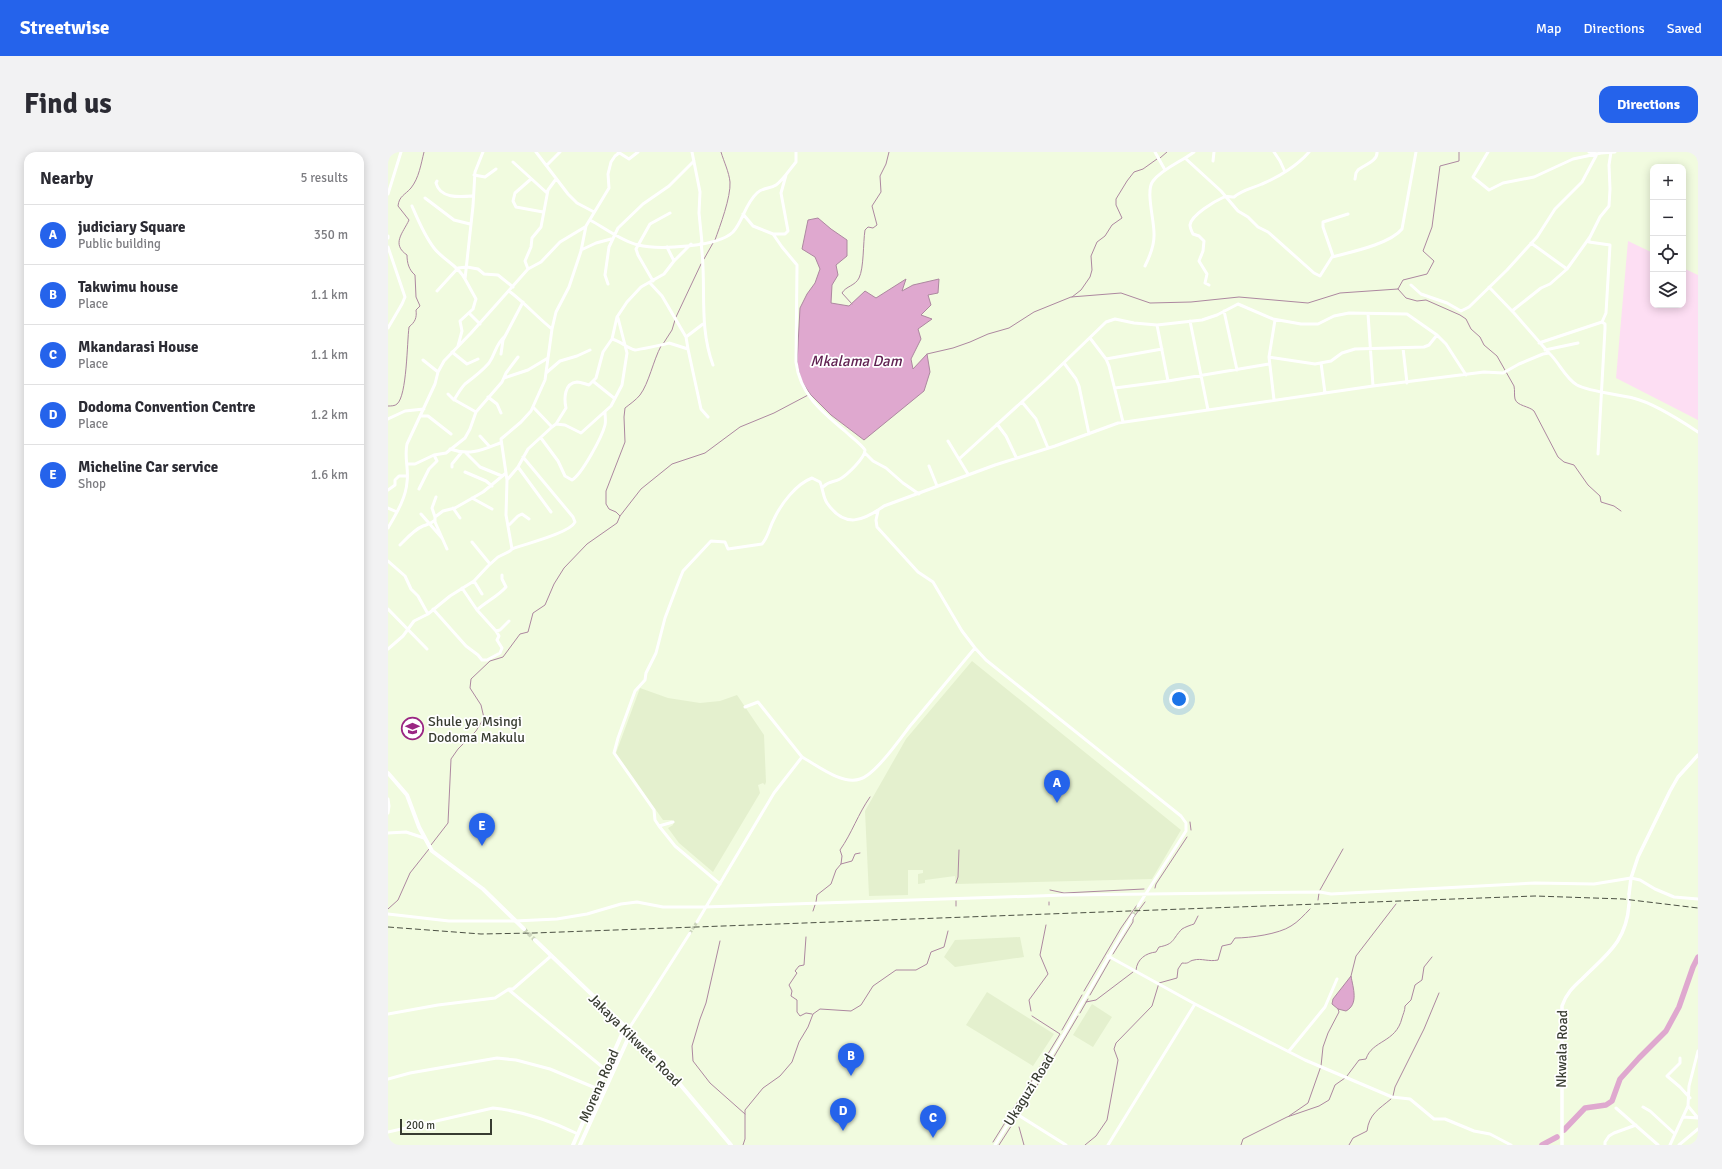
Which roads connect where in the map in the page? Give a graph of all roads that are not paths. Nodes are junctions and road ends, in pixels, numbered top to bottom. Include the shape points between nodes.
1 (400, 152) edge
2 (483, 152) edge
3 (536, 152) edge
4 (560, 152) edge
5 (638, 152) edge
6 (692, 152) edge
7 (796, 152) edge
8 (1155, 152) edge
9 (1194, 152) edge
10 (1214, 152) edge
11 (1274, 152) edge
12 (1309, 152) edge
13 (1378, 152) edge
14 (1416, 152) edge
15 (1488, 152) edge
16 (1589, 152) edge
17 (1611, 152) edge
18 (1615, 152) edge
19 (618, 153) edge
20 (1597, 154) junction
21 (1185, 158) junction
22 (694, 161) junction
23 (1212, 161) dead end
24 (513, 162) dead end
25 (547, 166) junction
26 (496, 169) dead end
27 (1165, 170) junction
28 (788, 172) junction
29 (1285, 172) junction
30 (474, 175) junction
31 (531, 179) junction
32 (556, 179) junction
33 (1355, 179) dead end
34 (438, 180) dead end
35 (547, 193) junction
36 (388, 194) edge
37 (473, 196) junction
38 (1227, 196) junction
39 (425, 198) dead end
40 (412, 206) dead end
41 (543, 212) junction
42 (594, 212) junction
43 (670, 213) dead end
44 (743, 214) junction
45 (1348, 214) dead end
46 (590, 220) junction
47 (470, 224) junction
48 (586, 226) junction
49 (614, 234) junction
50 (773, 234) junction
51 (1589, 238) junction
52 (611, 239) junction
53 (701, 243) junction
54 (1532, 243) junction
55 (691, 244) junction
56 (638, 245) junction
57 (388, 247) edge
58 (667, 247) junction
59 (581, 250) junction
60 (1333, 256) junction
61 (674, 260) junction
62 (1145, 266) dead end
63 (467, 267) junction
64 (458, 268) junction
65 (528, 269) junction
66 (1567, 269) junction
67 (465, 279) junction
68 (651, 282) junction
69 (608, 284) dead end
70 (1209, 285) dead end
71 (1411, 285) dead end
72 (513, 287) junction
73 (1489, 287) junction
74 (437, 291) dead end
75 (509, 291) junction
76 (523, 302) junction
77 (1224, 311) junction
78 (1512, 311) junction
79 (469, 313) junction
80 (1368, 314) junction
81 (617, 317) junction
82 (1276, 320) junction
83 (1190, 321) junction
84 (1602, 322) junction
85 (480, 324) junction
86 (703, 324) junction
87 (1157, 325) junction
88 (388, 328) edge
89 (552, 330) junction
90 (1437, 335) junction
91 (505, 336) junction
92 (686, 337) junction
93 (1090, 338) junction
94 (612, 339) junction
95 (1539, 343) junction
96 (1578, 343) dead end
97 (626, 345) junction
98 (458, 346) junction
99 (1403, 348) junction
100 (688, 349) junction
101 (1162, 349) junction
102 (1370, 349) junction
103 (590, 350) dead end
104 (1545, 350) junction
105 (452, 352) junction
106 (1549, 353) junction
107 (501, 354) dead end
108 (518, 357) dead end
109 (1269, 357) junction
110 (548, 358) junction
111 (478, 359) dead end
112 (1106, 359) junction
113 (422, 360) dead end
114 (1064, 363) junction
115 (1321, 363) junction
116 (1269, 364) junction
117 (713, 365) dead end
118 (1237, 370) junction
119 (438, 372) junction
120 (546, 373) junction
121 (1202, 375) junction
122 (1466, 375) junction
123 (504, 378) junction
124 (594, 382) junction
125 (1168, 382) junction
126 (1407, 383) junction
127 (1373, 386) junction
128 (1115, 388) junction
129 (1602, 391) junction
130 (448, 394) dead end
131 (1325, 394) junction
132 (488, 397) junction
133 (614, 398) junction
134 (454, 400) junction
135 (1274, 400) junction
136 (1022, 402) junction
137 (533, 407) junction
138 (424, 409) junction
139 (1208, 410) junction
140 (476, 412) junction
141 (605, 412) junction
142 (501, 413) dead end
143 (421, 416) junction
144 (708, 418) dead end
145 (388, 420) edge
146 (1123, 422) junction
147 (556, 424) junction
148 (997, 424) junction
149 (552, 427) junction
150 (1698, 432) edge
151 (451, 434) dead end
152 (1089, 434) junction
153 (480, 436) dead end
154 (541, 438) junction
155 (948, 442) dead end
156 (500, 443) junction
157 (490, 447) junction
158 (1048, 448) junction
159 (450, 449) junction
160 (461, 453) junction
161 (466, 453) junction
162 (865, 453) junction
163 (1598, 454) dead end
164 (434, 455) junction
165 (523, 457) junction
166 (1016, 457) junction
167 (959, 459) junction
168 (407, 464) junction
169 (929, 466) dead end
170 (452, 467) dead end
171 (518, 467) junction
172 (465, 472) dead end
173 (506, 473) junction
174 (968, 474) junction
175 (407, 476) junction
176 (502, 476) junction
177 (507, 480) junction
178 (492, 486) junction
179 (937, 486) junction
180 (823, 487) junction
181 (419, 489) dead end
182 (388, 490) edge
183 (919, 494) junction
184 (436, 497) dead end
185 (472, 498) junction
186 (388, 508) edge
187 (454, 508) junction
188 (492, 509) dead end
189 (878, 511) junction
190 (397, 512) junction
191 (551, 512) dead end
192 (421, 514) dead end
193 (460, 518) dead end
194 (435, 519) junction
195 (529, 519) dead end
196 (429, 525) junction
197 (508, 526) junction
198 (388, 528) edge
199 (443, 540) junction
200 (472, 542) dead end
201 (400, 545) dead end
202 (447, 548) dead end
203 (512, 548) junction
204 (388, 561) edge
205 (490, 564) junction
206 (502, 575) dead end
207 (474, 581) junction
208 (462, 588) junction
209 (482, 594) dead end
210 (388, 609) edge
211 (433, 609) junction
212 (477, 610) junction
213 (428, 614) junction
214 (509, 621) dead end
215 (407, 630) junction
216 (496, 631) junction
217 (975, 648) junction
218 (388, 649) edge
219 (427, 649) dead end
220 (746, 707) dead end
221 (1698, 755) edge
222 (802, 757) junction
223 (388, 773) edge
224 (388, 799) edge
225 (388, 813) edge
226 (673, 822) dead end
227 (659, 826) junction
228 (388, 833) edge
229 (424, 838) junction
230 (1632, 878) junction
231 (720, 884) junction
232 (1146, 894) junction
233 (1629, 894) joint
234 (1698, 899) edge
235 (1629, 904) joint
236 (1138, 906) tunnel mouth
237 (705, 907) junction
238 (388, 914) edge
239 (1133, 915) tunnel mouth
240 (515, 921) junction
241 (697, 922) tunnel mouth
242 (524, 930) tunnel mouth
243 (690, 933) tunnel mouth
244 (535, 940) tunnel mouth
245 (551, 956) junction
246 (1108, 956) junction
247 (1337, 979) dead end
248 (509, 989) junction
249 (1195, 1004) junction
250 (388, 1014) edge
251 (628, 1030) junction
252 (1289, 1051) junction
253 (1698, 1051) edge
254 (1680, 1058) dead end
255 (606, 1070) junction
256 (388, 1079) edge
257 (598, 1089) junction
258 (1690, 1098) junction
259 (1688, 1106) junction
260 (1643, 1107) dead end
261 (1616, 1108) dead end
262 (1015, 1113) junction
263 (1683, 1117) junction
264 (1636, 1125) junction
265 (1698, 1129) edge
266 (388, 1132) edge
267 (578, 1134) junction
268 (1675, 1134) junction
269 (573, 1145) edge
270 (580, 1145) edge
271 (731, 1145) edge
272 (995, 1145) edge
273 (1066, 1145) edge
274 (1108, 1145) edge
275 (1511, 1145) edge
276 (1562, 1145) edge
277 (1605, 1145) edge
278 (1658, 1145) edge
279 (1670, 1145) edge
280 (1679, 1145) edge

1 - 36 street
2 - 30 street
3 - 25 street
4 - 25 street
5 - 19 street via 628,159
6 - 22 street
7 - 28 street via 797,160
8 - 27 street
9 - 21 street
10 - 23 street
11 - 29 street
12 - 29 street via 1303,160
13 - 33 street via 1374,160 1356,172
14 - 60 street via 1402,229 1391,238
15 - 20 street via 1473,177 1489,190
16 - 20 street
17 - 18 street
17 - 20 street
17 - 51 street via 1609,206
19 - 42 street via 611,162 608,174 609,188
20 - 54 street via 1582,182 1555,209
21 - 27 street
21 - 38 street
22 - 49 street via 668,186 640,207
22 - 53 street via 700,195
24 - 31 street
25 - 32 street
26 - 30 street via 485,177
27 - 62 street via 1154,180 1150,188 1154,236 1149,260
28 - 44 street via 775,186 764,188 755,194
28 - 50 street via 781,193 788,232
29 - 38 street via 1234,197
30 - 37 street
31 - 35 street
31 - 41 street via 515,193 514,204 520,209
32 - 35 street
32 - 42 street via 577,203
34 - 37 street via 436,183 440,191 449,196
35 - 41 street
37 - 47 street
38 - 60 street via 1238,211 1268,232 1314,273 1320,276
38 - 70 street via 1202,210 1190,224 1193,234 1204,241 1199,261 1207,274 1205,284
39 - 47 street via 454,220
40 - 64 street via 418,223 432,247
41 - 65 street via 541,227 532,238 525,261
42 - 46 street
43 - 56 street via 650,224
44 - 50 street via 753,226
44 - 53 street via 738,225 728,236 714,242
45 - 60 street via 1323,222
46 - 48 street
46 - 49 street
47 - 63 street
48 - 59 street
48 - 65 street via 560,242 541,262
49 - 52 street
49 - 56 street
50 - 162 street via 797,265 798,378 810,398 861,446
51 - 66 street
51 - 84 street via 1589,242 1610,245 1606,313
52 - 59 street
52 - 69 street via 605,275
53 - 55 street
53 - 86 street via 704,274
54 - 66 street
54 - 73 street
55 - 58 street
55 - 61 street
56 - 58 street
56 - 68 street via 637,252
57 - 88 street via 405,297
58 - 61 street
59 - 89 street via 569,287 556,312
61 - 68 street via 665,273
63 - 64 street
63 - 67 street
63 - 72 street via 478,269 484,274 498,275
64 - 67 street
64 - 74 street
65 - 72 street
66 - 78 street
67 - 79 street via 476,298 475,306
68 - 81 street via 641,286
68 - 92 street
71 - 73 street via 1421,294 1461,311 1469,307
72 - 75 street
73 - 78 street
75 - 76 street
75 - 85 street
76 - 89 street
76 - 91 street
77 - 82 street via 1238,304
77 - 83 street via 1209,318
77 - 118 street
78 - 95 street
79 - 85 street
79 - 98 street via 460,321 462,332
80 - 82 street via 1340,314 1318,324
80 - 90 street via 1407,314
80 - 102 street
81 - 94 street
81 - 97 street
82 - 109 street
83 - 87 street
83 - 121 street
84 - 95 street
84 - 129 street via 1605,329
85 - 98 street
86 - 92 street
86 - 117 street via 706,346
87 - 93 street via 1115,319 1110,320
87 - 101 street
89 - 110 street
90 - 99 street via 1424,347
90 - 122 street via 1454,355
91 - 107 street
91 - 134 street via 499,341 487,365 464,385
92 - 100 street
93 - 112 street
93 - 114 street
94 - 97 street
94 - 124 street via 603,352
95 - 104 street
96 - 104 street
97 - 100 street via 638,350 669,343
97 - 133 street via 626,368 622,384
98 - 105 street
99 - 102 street
99 - 126 street
100 - 144 street via 701,409
101 - 112 street
101 - 125 street
102 - 115 street via 1348,350 1331,361
102 - 127 street
103 - 120 street via 560,361
104 - 106 street
105 - 111 street via 468,364
105 - 119 street
106 - 122 street via 1503,373
106 - 129 street via 1575,384
108 - 123 street
109 - 115 street
109 - 116 street
110 - 120 street
110 - 123 street via 528,370
112 - 128 street
113 - 119 street
114 - 136 street
114 - 152 street via 1079,386
115 - 131 street
116 - 118 street
116 - 135 street
118 - 121 street
119 - 138 street
120 - 137 street
121 - 125 street
121 - 139 street
122 - 126 street
123 - 132 street
124 - 133 street
124 - 147 street via 589,385 577,382 570,385 564,394 566,408
125 - 128 street
126 - 127 street
127 - 131 street
128 - 146 street
129 - 150 street via 1644,401
129 - 163 street
130 - 134 street
131 - 135 street
132 - 140 street
132 - 142 street via 497,404
133 - 141 street
134 - 140 street
135 - 139 street
136 - 148 street
136 - 158 street via 1036,419
137 - 149 street
137 - 156 street via 526,417 502,436
138 - 143 street
138 - 145 street via 405,411
139 - 146 street
140 - 159 street via 466,436
141 - 147 street via 580,434 565,425
141 - 154 street via 605,425 588,461 578,476 572,480 565,476 558,461
143 - 151 street via 428,416
143 - 168 street via 407,444
146 - 152 street
147 - 149 street
148 - 166 street
148 - 167 street
149 - 154 street
152 - 158 street
153 - 157 street
154 - 165 street
155 - 167 street
156 - 157 street
156 - 173 street
157 - 161 street
158 - 166 street
159 - 160 street
159 - 164 street via 446,453
160 - 161 street
160 - 170 street
161 - 176 street via 480,467
162 - 180 street via 840,479 828,482
162 - 183 street via 873,462 886,468
164 - 168 street via 415,464
164 - 181 street via 437,462 429,469
165 - 171 street
165 - 203 street via 575,522 570,529
166 - 174 street
167 - 174 street
168 - 175 street
169 - 179 street
171 - 177 street
171 - 191 street
172 - 178 street
173 - 176 street
173 - 177 street
174 - 179 street
175 - 182 street via 399,476 395,480 395,485
175 - 190 street via 406,490
176 - 178 street
177 - 197 street
178 - 185 street
179 - 183 street
180 - 189 street via 827,503 838,515 846,519 861,519
180 - 227 street via 812,478 803,481 793,490 774,519 768,538 762,544 728,549 726,542 711,541 684,571 679,581 665,618 656,653 645,680 635,691 614,753 654,810 655,820
183 - 189 street via 884,506
184 - 194 street via 432,504
185 - 187 street
185 - 188 street
186 - 190 street
187 - 193 street
187 - 194 street via 443,511
189 - 217 street via 877,527 918,572 933,582
190 - 198 street
192 - 196 street
194 - 196 street
194 - 199 street
195 - 197 street via 522,514
196 - 199 street
196 - 201 street via 423,526
197 - 203 street
199 - 202 street
200 - 205 street
203 - 205 street
204 - 213 street via 405,576
205 - 207 street
206 - 212 street via 506,587
207 - 208 street
207 - 209 street
208 - 211 street
208 - 212 street
210 - 215 street
211 - 213 street
211 - 216 street via 482,660 500,653 502,648 497,640 499,636
212 - 216 street
213 - 215 street via 414,621
214 - 216 street
215 - 218 street
215 - 219 street
217 - 222 street via 872,772 861,779 850,781 837,778
217 - 232 street via 986,660 1181,816 1186,823 1186,831
220 - 222 street via 758,702
221 - 230 street via 1678,777 1670,791 1638,857
222 - 231 street via 774,793
223 - 229 main road via 407,795
224 - 225 street
226 - 227 street
227 - 231 street via 675,846
228 - 229 street via 406,832
229 - 240 main road via 432,851 483,889
230 - 232 street via 1594,884 1535,883 1331,894
230 - 233 street
230 - 234 street via 1674,897
231 - 237 street
232 - 236 street
232 - 237 street
233 - 235 street
235 - 276 street, Nkwala Road via 1625,926 1619,940 1568,994 1562,1006
237 - 240 street via 664,907 637,902 557,919
237 - 241 street
238 - 240 street via 449,921
239 - 246 street, Ukaguzi Road
240 - 242 main road
243 - 251 street
244 - 245 main road, Jakaya Kikwete Road
245 - 248 street via 513,989
245 - 251 main road, Jakaya Kikwete Road
246 - 249 street
246 - 262 street, Ukaguzi Road
247 - 252 street via 1325,1007
248 - 250 street via 495,998
248 - 255 street
249 - 252 street
249 - 274 street
251 - 255 main road, Morena Road
251 - 270 main road, Morena Road
251 - 271 main road, Jakaya Kikwete Road via 666,1068
252 - 275 street via 1392,1097 1410,1098 1434,1119 1445,1119 1474,1131 1490,1134
253 - 258 street via 1690,1084
254 - 258 street via 1680,1063 1667,1076
255 - 257 main road, Morena Road
256 - 257 street via 497,1058 550,1069
257 - 267 main road, Morena Road
258 - 259 street
259 - 263 street
259 - 263 street via 1698,1118
260 - 268 street
261 - 264 street
262 - 272 street, Ukaguzi Road
262 - 273 street
263 - 268 street
264 - 277 street via 1609,1136 1604,1142
264 - 278 street
265 - 280 street
266 - 267 street via 494,1108 543,1119
267 - 269 main road, Morena Road
268 - 279 street

